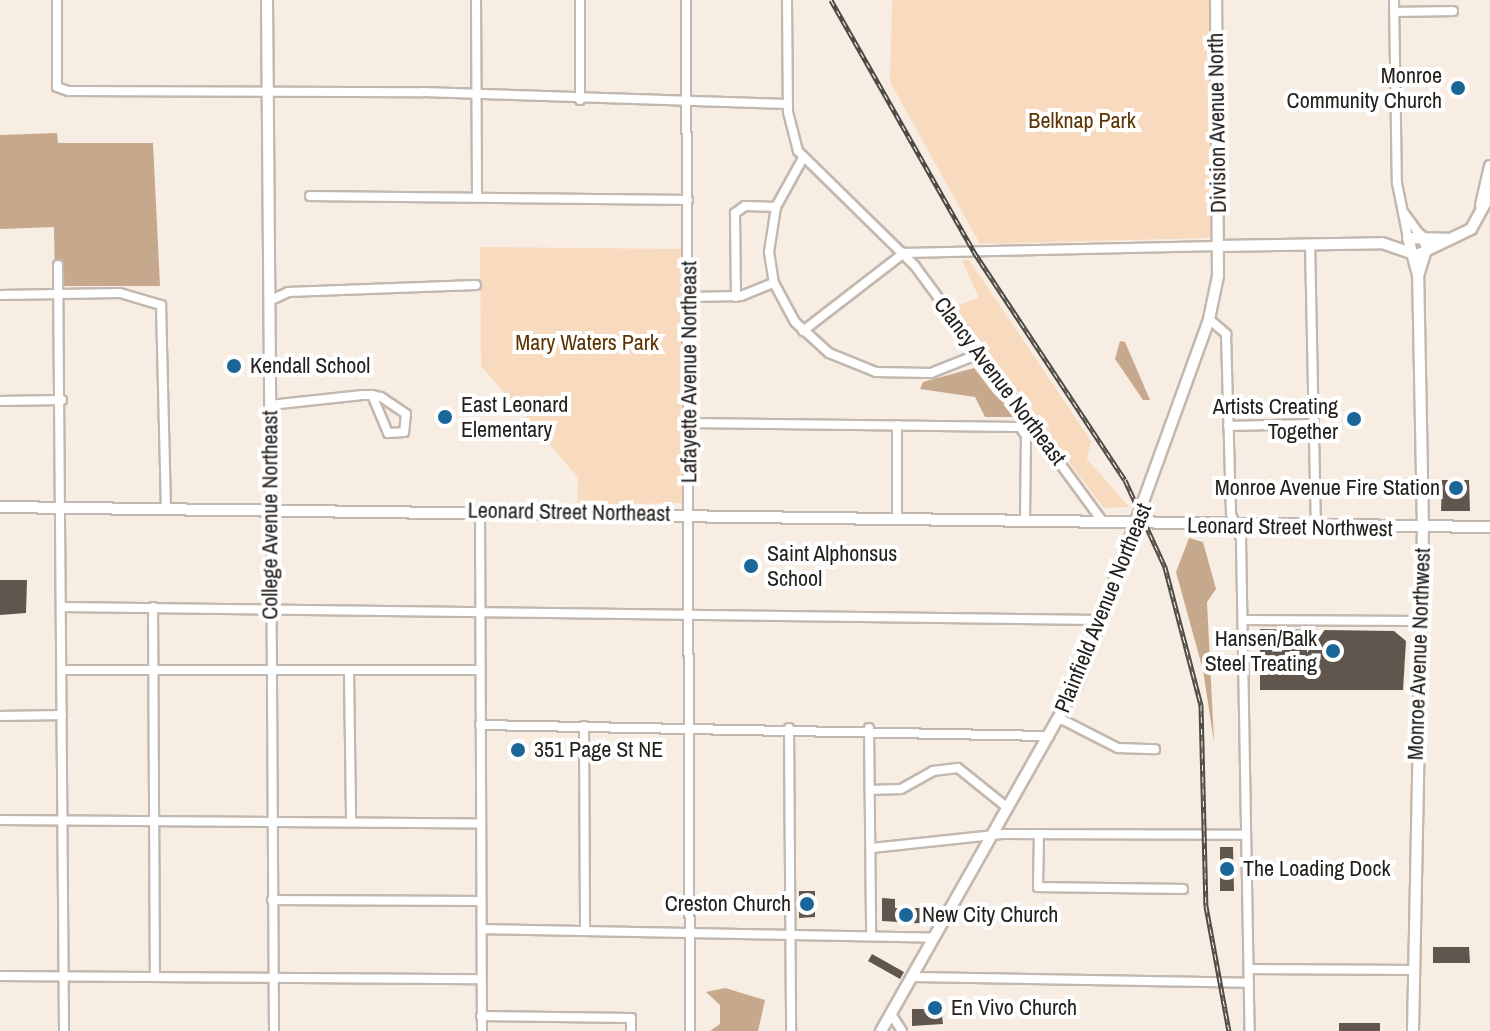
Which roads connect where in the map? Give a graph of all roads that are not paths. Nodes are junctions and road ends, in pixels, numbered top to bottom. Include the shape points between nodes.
1 (57, 0) edge
2 (267, 0) edge
3 (476, 0) edge
4 (580, 0) edge
5 (686, 0) edge
6 (787, 0) edge
7 (1216, 0) edge
8 (1394, 0) edge
9 (1453, 11) dead end
10 (1395, 12) junction
11 (268, 93) junction
12 (478, 96) junction
13 (580, 100) junction
14 (687, 102) junction
15 (787, 104) junction
16 (803, 158) junction
17 (1490, 166) edge
18 (1490, 195) edge
19 (310, 196) dead end
20 (477, 196) junction
21 (688, 200) junction
22 (776, 207) junction
23 (1403, 212) junction
24 (1481, 215) junction
25 (1421, 236) junction
26 (1408, 238) junction
27 (1449, 238) junction
28 (1382, 243) junction
29 (1310, 244) junction
30 (1218, 246) junction
31 (1408, 252) junction
32 (1424, 252) junction
33 (904, 253) junction
34 (58, 265) dead end
35 (1418, 277) junction
36 (774, 283) junction
37 (476, 285) dead end
38 (58, 294) junction
39 (0, 295) edge
40 (689, 297) junction
41 (736, 297) junction
42 (269, 301) junction
43 (1209, 319) junction
44 (803, 331) junction
45 (976, 355) junction
46 (372, 395) junction
47 (62, 400) junction
48 (0, 401) edge
49 (270, 405) junction
50 (690, 423) junction
51 (1314, 424) junction
52 (897, 425) junction
53 (1228, 426) junction
54 (0, 507) edge
55 (61, 508) junction
56 (166, 509) junction
57 (271, 509) junction
58 (480, 510) junction
59 (690, 513) junction
60 (897, 516) junction
61 (1025, 517) junction
62 (1101, 519) junction
63 (1138, 522) junction
64 (1316, 526) junction
65 (1236, 527) junction
66 (1490, 527) edge
67 (1423, 528) junction
68 (62, 607) junction
69 (153, 607) junction
70 (271, 609) junction
71 (481, 610) junction
72 (688, 612) junction
73 (1101, 620) junction
74 (1243, 620) junction
75 (1419, 621) junction
76 (62, 670) junction
77 (153, 670) junction
78 (480, 670) junction
79 (271, 671) junction
80 (349, 671) junction
81 (62, 715) junction
82 (0, 716) edge
83 (1059, 718) junction
84 (480, 725) junction
85 (584, 726) junction
86 (686, 727) junction
87 (789, 728) junction
88 (869, 728) junction
89 (1049, 736) junction
90 (1155, 749) dead end
91 (870, 790) junction
92 (1008, 808) junction
93 (0, 820) edge
94 (63, 821) junction
95 (154, 821) junction
96 (272, 822) junction
97 (351, 822) junction
98 (481, 823) junction
99 (1039, 834) junction
100 (1246, 835) junction
101 (992, 838) junction
102 (872, 848) junction
103 (1183, 889) dead end
104 (272, 900) junction
105 (481, 901) junction
106 (482, 929) junction
107 (585, 930) junction
108 (687, 931) junction
109 (790, 933) junction
110 (871, 934) junction
111 (934, 938) junction
112 (1249, 969) junction
113 (1414, 970) junction
114 (0, 976) edge
115 (64, 977) junction
116 (155, 977) junction
117 (913, 977) junction
118 (273, 979) junction
119 (481, 979) junction
120 (1249, 983) junction
121 (891, 1014) junction
122 (481, 1016) junction
123 (64, 1031) edge
124 (274, 1031) edge
125 (482, 1031) edge
126 (631, 1031) edge
127 (690, 1031) edge
128 (791, 1031) edge
129 (881, 1031) edge
130 (902, 1031) edge
131 (1250, 1031) edge
132 (1413, 1031) edge

1 - 11 street via 57,87
2 - 11 main road, College Avenue Northeast
3 - 12 street
4 - 13 street
5 - 14 street, Lafayette Avenue Northeast
6 - 15 street
7 - 30 main road, Division Avenue North
8 - 10 street
9 - 10 street
10 - 23 street via 1397,183
11 - 12 street
11 - 42 main road, College Avenue Northeast
12 - 13 street
12 - 20 street
13 - 14 street
14 - 15 street
14 - 21 street, Lafayette Avenue Northeast
15 - 16 street
16 - 22 street
16 - 33 street, Clancy Avenue Northeast
17 - 24 main road
18 - 24 main road
19 - 20 street
20 - 21 street
21 - 40 street, Lafayette Avenue Northeast
22 - 36 street via 769,252
22 - 41 street via 745,206 735,213
23 - 25 street
23 - 26 street
24 - 27 main road via 1471,229
25 - 26 main road
25 - 27 main road
25 - 32 main road
26 - 28 main road
26 - 31 main road, Monroe Avenue Northwest
27 - 32 main road
28 - 29 main road
28 - 31 main road
29 - 30 main road
29 - 51 street
30 - 33 street
30 - 43 main road, Plainfield Avenue Northeast
31 - 32 main road
31 - 35 main road, Monroe Avenue Northwest
32 - 35 main road, Monroe Avenue Northwest
33 - 44 street
33 - 45 street, Clancy Avenue Northeast
34 - 38 street
35 - 67 main road, Monroe Avenue Northwest
36 - 41 street
36 - 44 street
37 - 42 street via 288,292
38 - 39 street
38 - 47 street
38 - 56 street via 120,293 155,302 165,315
40 - 41 street
40 - 50 street, Lafayette Avenue Northeast
42 - 49 main road, College Avenue Northeast
43 - 53 street via 1226,334
43 - 63 main road, Plainfield Avenue Northeast
44 - 45 street via 837,358 886,374 931,373
45 - 62 street, Clancy Avenue Northeast via 1034,422
46 - 46 street via 388,433 404,432 406,414
46 - 49 street
47 - 48 street
47 - 55 street
49 - 57 main road, College Avenue Northeast
50 - 52 street
50 - 59 street, Lafayette Avenue Northeast
51 - 53 street
51 - 64 street
52 - 60 street
52 - 61 street via 1024,430
53 - 65 street
54 - 55 main road, Leonard Street Northeast
55 - 56 main road, Leonard Street Northeast
55 - 68 street
56 - 57 main road, Leonard Street Northeast
57 - 58 main road, Leonard Street Northeast
57 - 70 street, College Avenue Northeast
58 - 59 main road, Leonard Street Northeast
58 - 71 street
59 - 60 main road, Leonard Street Northeast
59 - 72 street, Lafayette Avenue Northeast
60 - 61 main road, Leonard Street Northeast
61 - 62 main road, Leonard Street Northeast
62 - 63 main road, Leonard Street Northeast
63 - 65 main road, Leonard Street Northwest
63 - 73 main road, Plainfield Avenue Northeast
64 - 65 main road, Leonard Street Northwest
64 - 67 main road, Leonard Street Northwest
65 - 74 street
66 - 67 main road, Leonard Street Northwest
67 - 75 main road, Monroe Avenue Northwest
68 - 69 street
68 - 76 street
69 - 70 street
69 - 77 street
70 - 71 street
70 - 79 street, College Avenue Northeast
71 - 72 street
71 - 78 street
72 - 73 street
72 - 86 street, Lafayette Avenue Northeast
73 - 83 main road, Plainfield Avenue Northeast
74 - 75 street
74 - 100 street
75 - 113 main road, Monroe Avenue Northwest
76 - 77 street
76 - 81 street
77 - 79 street
77 - 95 street
78 - 80 street
78 - 84 street
79 - 80 street
79 - 96 street, College Avenue Northeast
80 - 97 street
81 - 82 street
81 - 94 street
83 - 89 main road, Plainfield Avenue Northeast
83 - 90 street via 1118,748
84 - 85 street
84 - 98 street
85 - 86 street
85 - 107 street
86 - 87 street
86 - 108 street, Lafayette Avenue Northeast
87 - 88 street
87 - 109 street
88 - 89 street
88 - 91 street
89 - 92 main road, Plainfield Avenue Northeast
91 - 92 street via 901,789 933,771 958,768
91 - 102 street
92 - 101 main road, Plainfield Avenue Northeast
93 - 94 street
94 - 95 street
94 - 115 street
95 - 96 street
95 - 116 street
96 - 97 street
96 - 104 street, College Avenue Northeast
97 - 98 street
98 - 105 street
99 - 100 street
99 - 101 street
99 - 103 street via 1038,887
100 - 112 street
101 - 102 street
101 - 111 main road, Plainfield Avenue Northeast
102 - 110 street
104 - 105 street
104 - 118 street, College Avenue Northeast
105 - 106 street
106 - 107 street
106 - 119 street
107 - 108 street
108 - 109 street
108 - 127 street, Lafayette Avenue Northeast
109 - 110 street
109 - 128 street
110 - 111 street
111 - 117 main road, Plainfield Avenue Northeast
112 - 113 street
112 - 120 street
113 - 132 main road, Monroe Avenue Northwest
114 - 115 street
115 - 116 street
115 - 123 street
116 - 118 street
117 - 120 street
117 - 121 main road, Plainfield Avenue Northeast
118 - 119 street
118 - 124 street, College Avenue Northeast
119 - 122 street
120 - 131 street
121 - 129 main road, Plainfield Avenue Northeast
121 - 130 street
122 - 125 street
122 - 126 street via 631,1018

